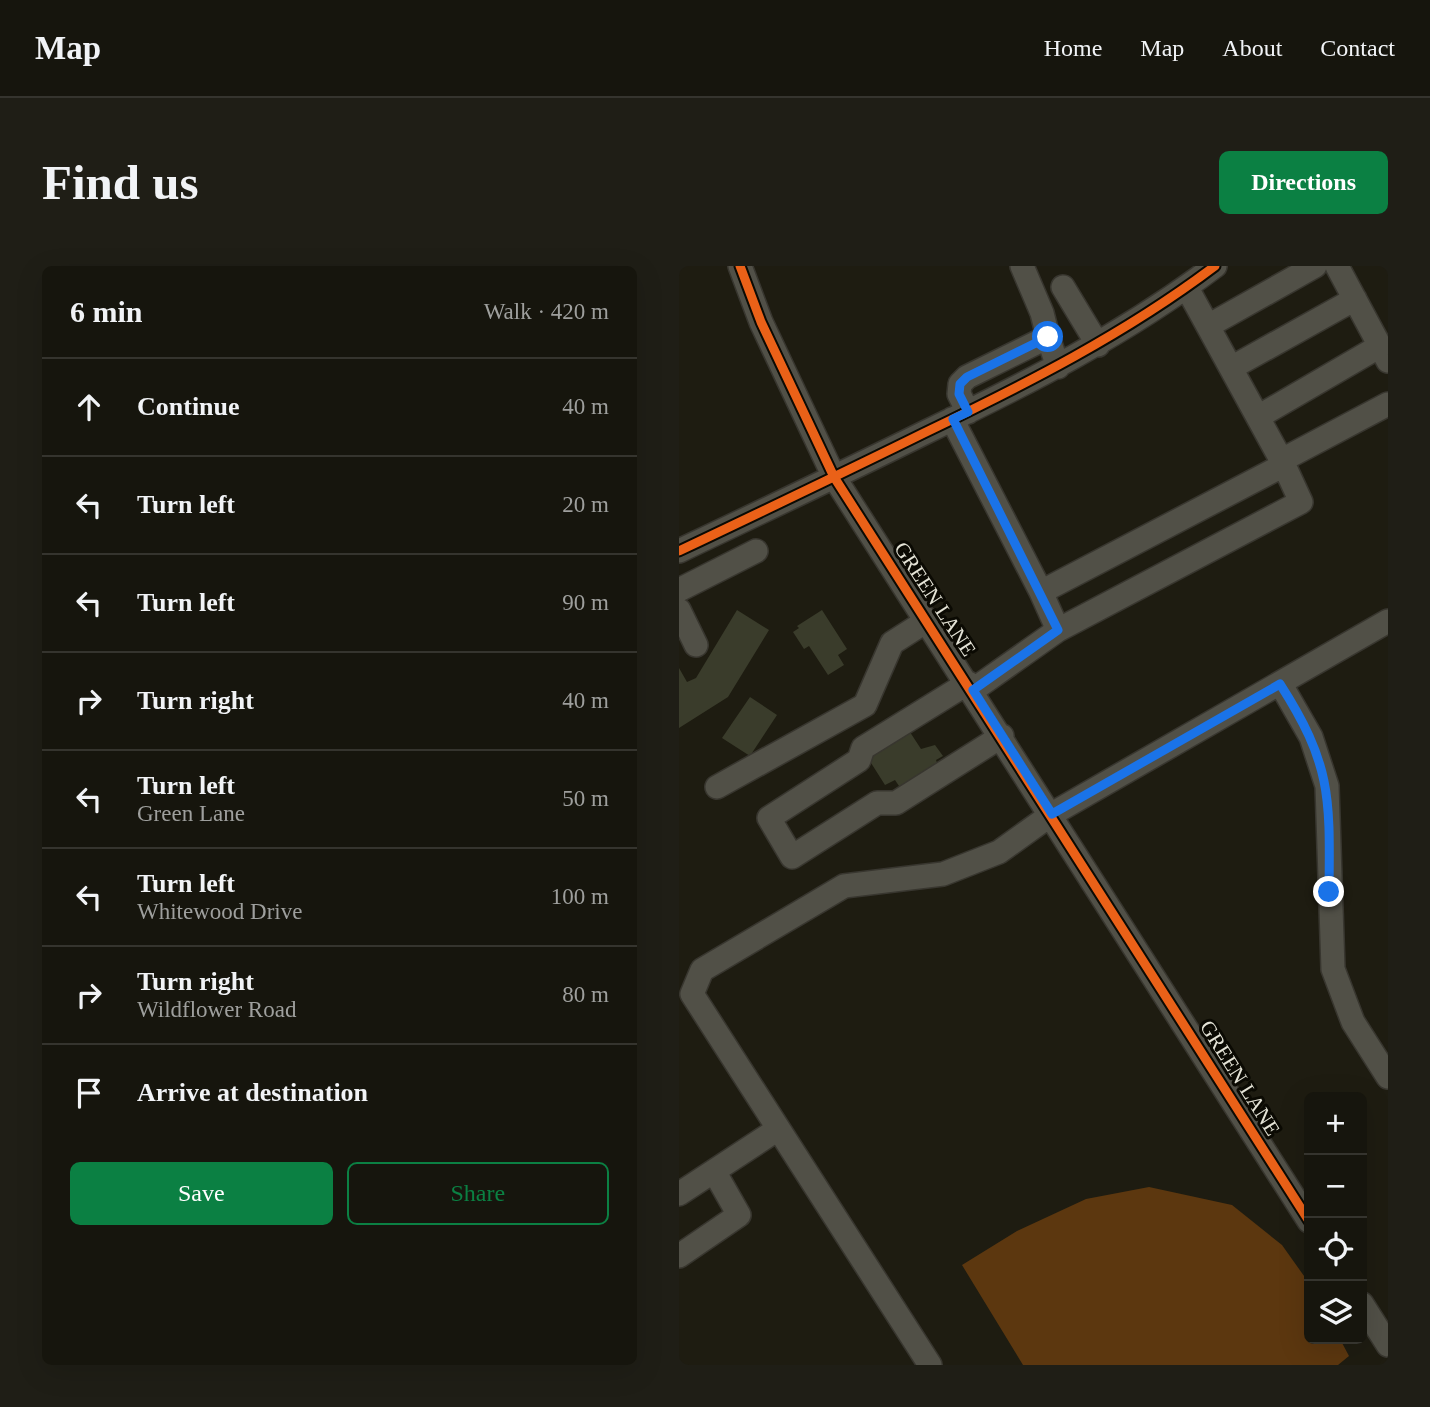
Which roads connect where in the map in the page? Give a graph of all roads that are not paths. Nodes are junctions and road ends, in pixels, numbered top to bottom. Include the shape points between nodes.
1 (740, 266) edge
2 (1022, 266) edge
3 (1315, 266) edge
4 (1337, 266) edge
5 (1210, 268) edge
6 (1063, 287) dead end
7 (1187, 288) junction
8 (1355, 299) junction
9 (1208, 326) junction
10 (1048, 337) junction
11 (1098, 345) junction
12 (1384, 353) edge
13 (1058, 366) junction
14 (1231, 368) junction
15 (1388, 404) edge
16 (960, 415) junction
17 (1258, 417) junction
18 (1283, 463) junction
19 (834, 477) junction
20 (679, 551) edge
21 (756, 551) dead end
22 (679, 590) edge
23 (1041, 592) junction
24 (679, 610) edge
25 (928, 620) junction
26 (1388, 621) edge
27 (1058, 630) junction
28 (696, 645) dead end
29 (1280, 684) junction
30 (971, 687) junction
31 (1002, 736) junction
32 (717, 787) dead end
33 (1052, 814) junction
34 (1388, 1077) edge
35 (778, 1129) junction
36 (715, 1171) junction
37 (679, 1194) edge
38 (1307, 1218) edge
39 (679, 1256) edge
40 (1367, 1312) edge
41 (1388, 1345) edge
42 (930, 1365) edge

1 - 19 street, GREEN LANE via 761,322
2 - 10 street
3 - 9 street
4 - 8 street
5 - 7 street
6 - 11 street
7 - 9 street
7 - 11 street
8 - 12 street
8 - 14 street
9 - 14 street
10 - 13 street
10 - 16 street via 967,377 960,384
11 - 13 street
12 - 17 street
13 - 16 street
14 - 17 street
15 - 18 street
16 - 19 street
16 - 23 street
17 - 18 street
18 - 23 street
18 - 27 street via 1301,502
19 - 20 street
19 - 25 street, GREEN LANE
21 - 22 street
23 - 27 street
24 - 28 street
25 - 30 street, GREEN LANE
25 - 32 street via 892,643 865,705
26 - 29 street
27 - 30 street
29 - 33 street
29 - 34 street via 1311,737 1327,786 1333,969 1353,1022
30 - 31 street, GREEN LANE
30 - 31 street via 863,748 859,760 769,818 792,858 877,803 896,803
31 - 33 street, GREEN LANE
33 - 35 street via 999,852 943,874 844,886 702,970 692,994
33 - 38 street, GREEN LANE
35 - 36 street
35 - 42 street
36 - 37 street
36 - 39 street via 739,1215
40 - 41 street

